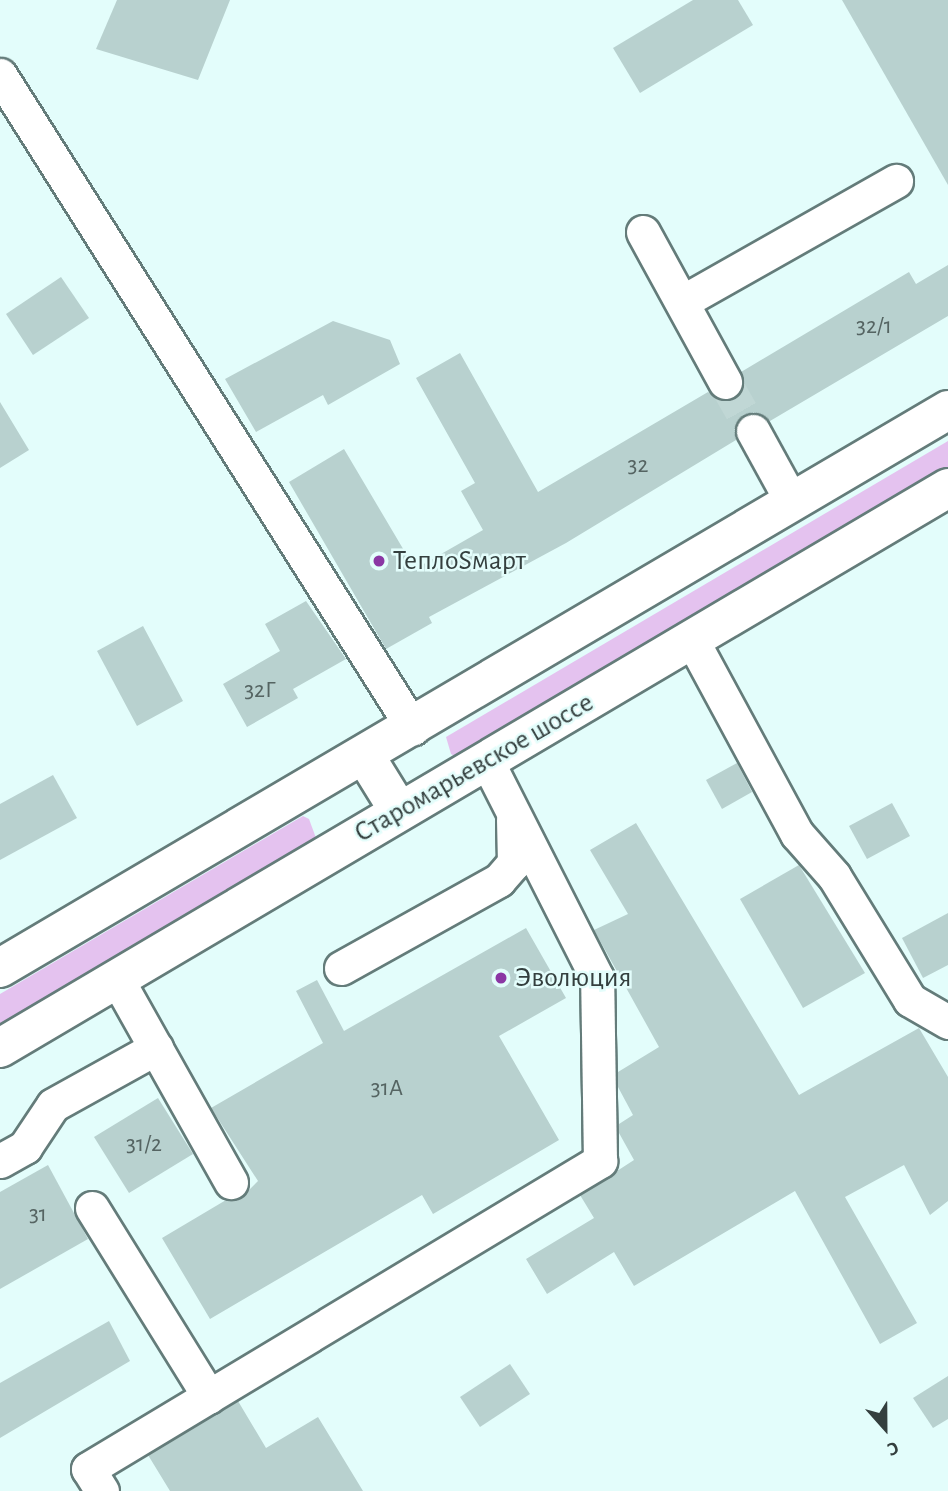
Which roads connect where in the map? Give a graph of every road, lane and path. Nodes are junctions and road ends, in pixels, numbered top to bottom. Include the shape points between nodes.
1 (0, 75) edge
2 (896, 181) dead end
3 (643, 232) dead end
4 (682, 302) junction
5 (725, 382) tunnel mouth
6 (948, 410) edge
7 (753, 431) tunnel mouth
8 (948, 488) edge
9 (792, 502) junction
10 (692, 640) junction
11 (413, 728) junction
12 (365, 756) junction
13 (487, 761) junction
14 (510, 804) junction
15 (399, 811) junction
16 (0, 968) edge
17 (341, 968) dead end
18 (117, 979) junction
19 (948, 1022) edge
20 (0, 1048) edge
21 (156, 1048) junction
22 (0, 1161) edge
23 (231, 1182) dead end
24 (92, 1208) dead end
25 (209, 1397) junction
26 (102, 1491) edge

1 - 11 lane
2 - 4 lane
3 - 4 lane
4 - 5 lane
6 - 9 main road
7 - 9 lane
8 - 10 main road, Старомарьевское шоссе
9 - 11 main road
10 - 13 main road, Старомарьевское шоссе
10 - 19 lane via 797,834 834,876 909,1000
11 - 12 main road
12 - 15 main road
12 - 16 main road
13 - 14 lane
13 - 15 main road, Старомарьевское шоссе
14 - 17 lane via 514,863 499,880
14 - 25 lane via 597,978 600,1161
15 - 18 main road, Старомарьевское шоссе
18 - 20 main road, Старомарьевское шоссе
18 - 21 lane
21 - 22 lane via 53,1105 25,1147
21 - 23 lane
24 - 25 lane
25 - 26 lane via 88,1469

